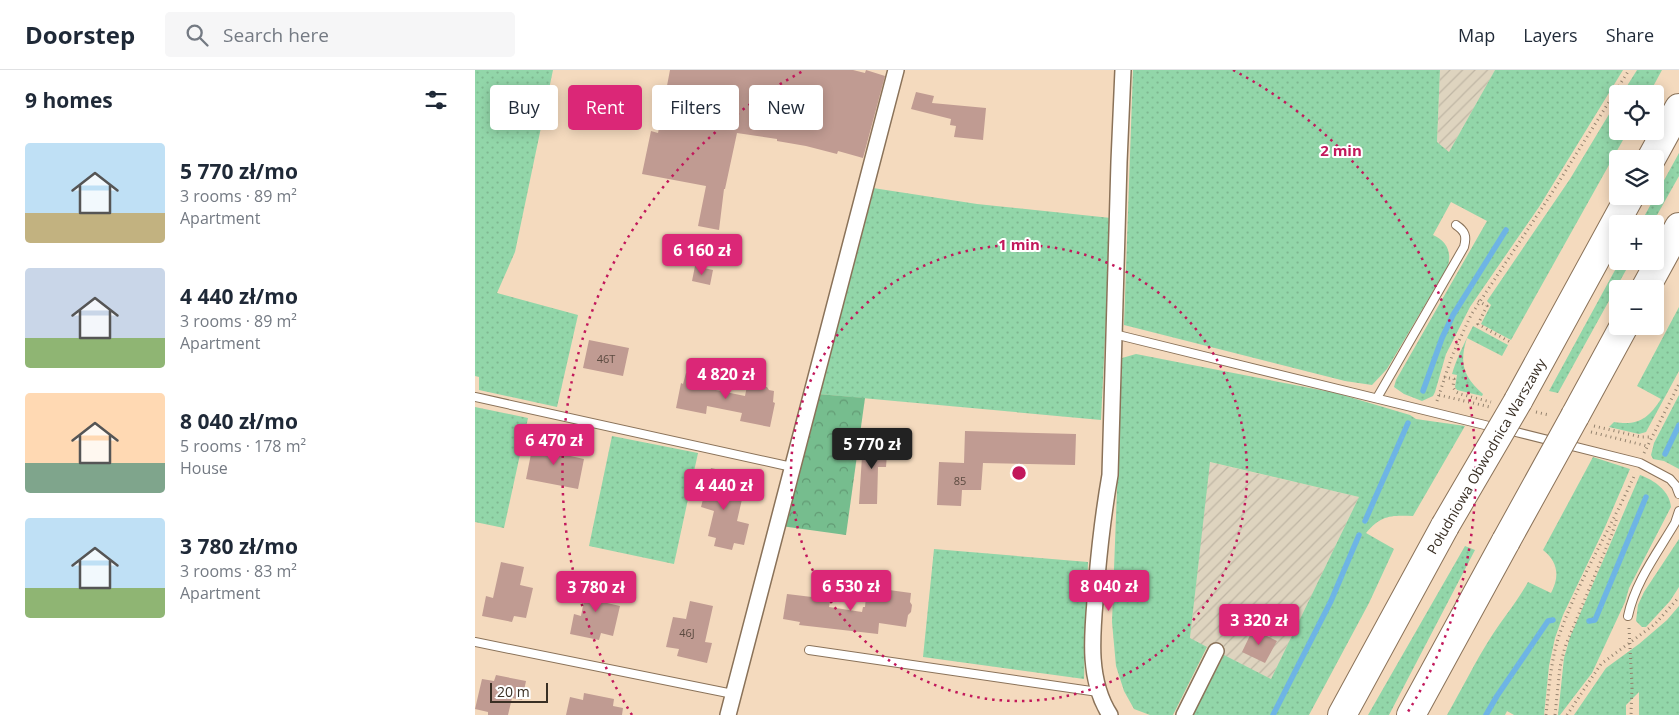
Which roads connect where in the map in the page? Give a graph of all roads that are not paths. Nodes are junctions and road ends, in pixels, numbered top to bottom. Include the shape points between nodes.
1 (896, 70) edge
2 (1123, 70) edge
3 (1679, 108) edge
4 (1656, 150) edge
5 (1625, 205) edge
6 (1456, 225) dead end
7 (1679, 227) edge
8 (1650, 280) edge
9 (1115, 334) junction
10 (1620, 335) edge
11 (475, 397) edge
12 (1377, 398) junction
13 (792, 467) junction
14 (1679, 494) edge
15 (1679, 511) edge
16 (1629, 616) dead end
17 (475, 642) edge
18 (809, 650) dead end
19 (1216, 651) dead end
20 (1099, 692) junction
21 (733, 694) junction
22 (728, 715) edge
23 (1110, 715) edge
24 (1184, 715) edge
25 (1342, 715) edge
26 (1411, 715) edge

1 - 13 street
2 - 9 street
3 - 4 highway
5 - 25 highway, Południowa Obwodnica Warszawy, bridge via 1509,406
6 - 12 lane via 1463,229 1467,238 1464,247
7 - 8 highway
9 - 12 lane
9 - 20 street via 1110,475 1103,514 1093,630 1093,664
10 - 26 highway, bridge via 1577,422 1506,541
11 - 13 lane
12 - 14 lane via 1640,463 1670,479
13 - 21 street
15 - 16 lane via 1637,588
17 - 21 lane
18 - 20 lane
19 - 24 street
20 - 23 street
21 - 22 street

